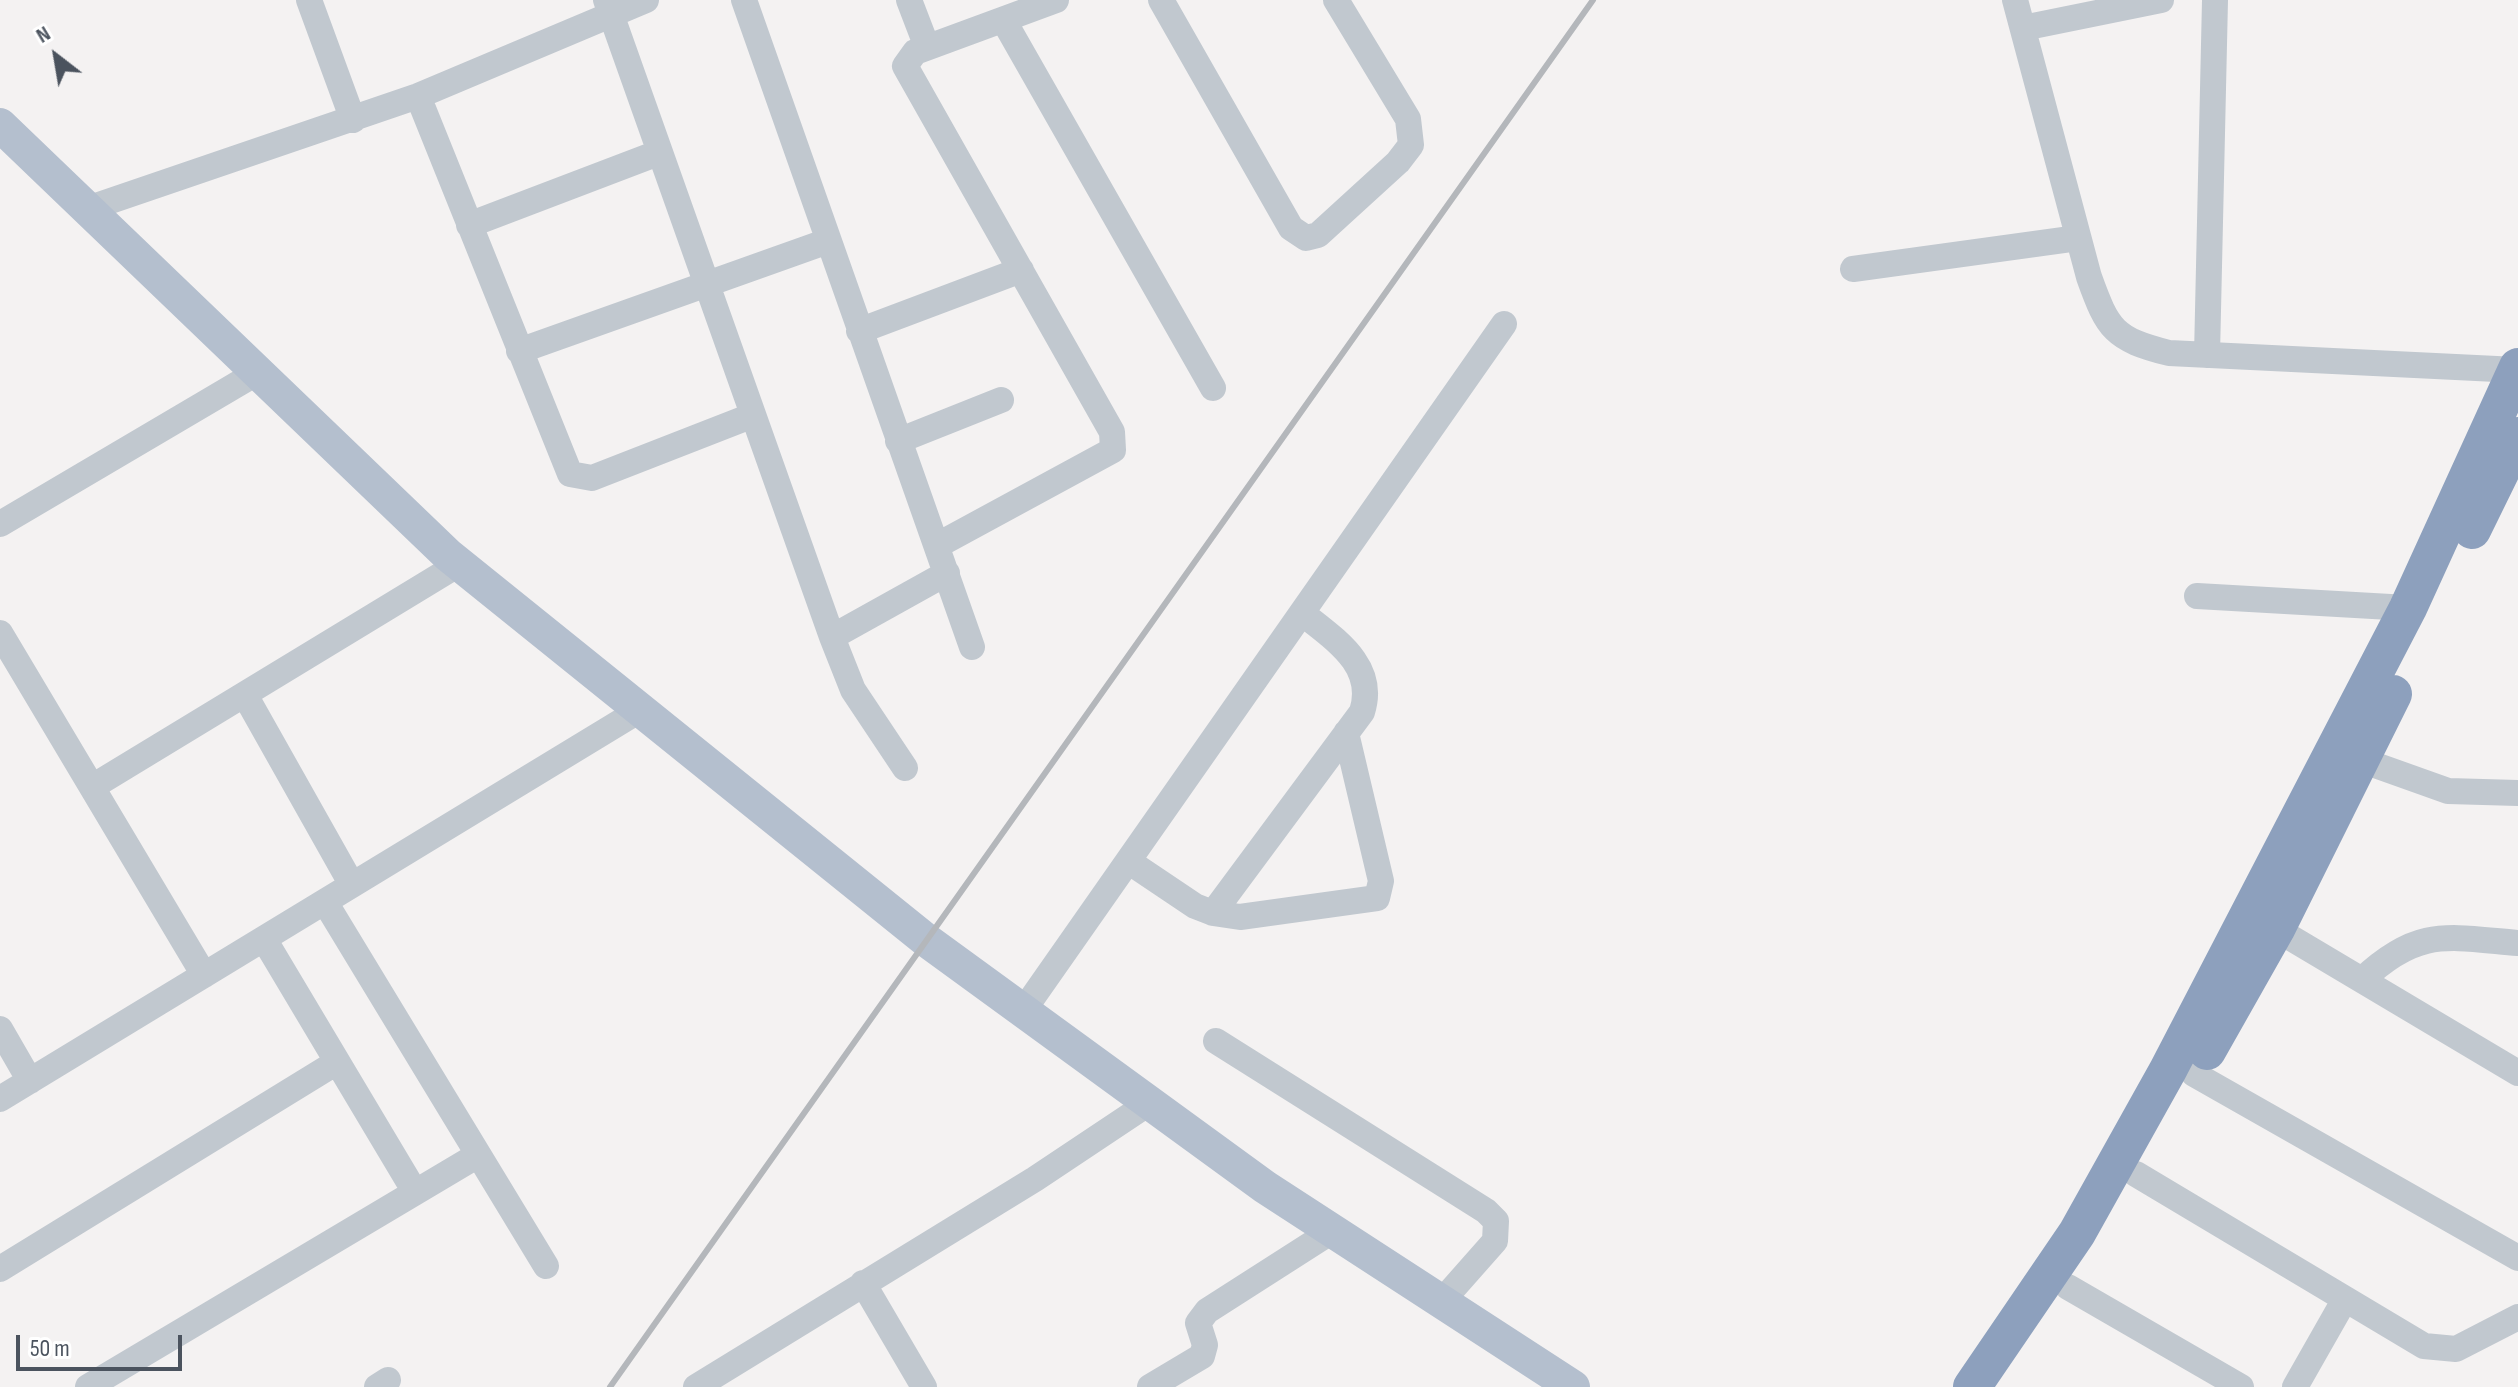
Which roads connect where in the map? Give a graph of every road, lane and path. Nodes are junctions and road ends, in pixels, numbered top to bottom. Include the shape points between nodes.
1 (309, 0) edge
2 (646, 0) edge
3 (744, 0) edge
4 (909, 0) edge
5 (1056, 0) edge
6 (1161, 0) edge
7 (1336, 0) edge
8 (2015, 0) edge
9 (2161, 0) edge
10 (2215, 0) edge
11 (609, 7) edge
12 (1004, 21) junction
13 (2023, 28) junction
14 (927, 47) junction
15 (418, 96) junction
16 (353, 120) junction
17 (0, 125) edge
18 (658, 153) junction
19 (87, 209) junction
20 (469, 225) junction
21 (2078, 238) junction
22 (828, 241) junction
23 (1853, 269) dead end
24 (1021, 270) junction
25 (706, 285) junction
26 (1504, 324) dead end
27 (859, 331) junction
28 (519, 351) junction
29 (2207, 355) junction
30 (2517, 369) edge
31 (258, 372) junction
32 (1213, 388) dead end
33 (1001, 400) dead end
34 (751, 416) junction
35 (2518, 436) edge
36 (898, 441) junction
37 (2507, 483) edge
38 (0, 524) edge
39 (938, 545) junction
40 (459, 564) junction
41 (947, 573) junction
42 (2197, 596) dead end
43 (2408, 608) junction
44 (1302, 613) junction
45 (0, 633) edge
46 (832, 637) junction
47 (972, 647) dead end
48 (245, 695) junction
49 (640, 710) junction
50 (1346, 733) junction
51 (2361, 760) junction
52 (905, 768) dead end
53 (92, 787) junction
54 (2518, 793) edge
55 (1128, 861) junction
56 (352, 885) junction
57 (325, 902) junction
58 (1213, 913) junction
59 (2276, 929) junction
60 (264, 939) junction
61 (2518, 943) edge
62 (204, 975) junction
63 (2362, 980) junction
64 (1023, 1011) junction
65 (0, 1029) edge
66 (1216, 1041) dead end
67 (337, 1062) junction
68 (2518, 1073) edge
69 (2194, 1074) junction
70 (30, 1081) junction
71 (0, 1099) edge
72 (1149, 1103) junction
73 (478, 1155) junction
74 (2136, 1174) junction
75 (415, 1192) junction
76 (1332, 1231) junction
77 (2518, 1258) edge
78 (546, 1266) dead end
79 (0, 1269) edge
80 (863, 1283) junction
81 (2068, 1287) junction
82 (2345, 1299) junction
83 (1442, 1301) junction
84 (2518, 1317) edge
85 (730, 1378) edge
86 (88, 1387) edge
87 (696, 1387) edge
88 (924, 1387) edge
89 (1150, 1387) edge
90 (1573, 1387) edge
91 (1972, 1387) edge
92 (2000, 1387) edge
93 (2241, 1387) edge
94 (2295, 1387) edge

1 - 16 street
2 - 11 street
3 - 22 street
4 - 14 street
5 - 12 street
6 - 7 street via 1291,228 1306,238 1318,235 1411,145 1408,119
8 - 13 street
9 - 13 street
10 - 29 street
11 - 15 street
11 - 18 street
12 - 14 street
12 - 32 street
13 - 21 street
14 - 24 street via 908,58 905,66
15 - 16 street
15 - 20 street
16 - 19 street
17 - 19 main road
18 - 20 street
18 - 25 street
19 - 31 main road
20 - 28 street
21 - 23 street
21 - 29 street via 2101,310 2121,338 2169,353
22 - 25 street
22 - 27 street
24 - 27 street
24 - 39 street via 1112,432 1113,450
25 - 28 street
25 - 34 street
26 - 44 street
27 - 36 street
28 - 34 street via 564,465 579,478 592,478
29 - 30 street
30 - 43 highway
31 - 38 street
31 - 40 main road
33 - 36 street
34 - 46 street
35 - 37 highway
36 - 39 street
37 - 51 highway
39 - 41 street
40 - 48 street
40 - 49 main road
41 - 46 street
41 - 47 street
42 - 43 street
43 - 91 highway via 2260,899 2077,1233
44 - 50 street via 1345,648 1363,677 1367,696
44 - 55 street
45 - 53 street
46 - 52 street via 853,690
48 - 53 street
48 - 56 street
49 - 56 street
49 - 64 main road via 926,940
50 - 58 street
50 - 58 street via 1381,881 1377,898 1240,917
51 - 54 street via 2448,791
51 - 59 highway
53 - 62 street
55 - 58 street
55 - 64 street
56 - 57 street
57 - 60 street
57 - 73 street
59 - 63 street
59 - 69 highway
60 - 62 street
60 - 67 street
61 - 63 street via 2425,939 2384,959
62 - 70 street
63 - 68 street
64 - 72 main road
65 - 70 street
66 - 83 street via 1496,1221 1495,1241
67 - 75 street
67 - 79 street
69 - 74 highway
69 - 77 street
70 - 71 street
72 - 76 main road
72 - 80 street
73 - 75 street
73 - 78 street
74 - 81 highway
74 - 82 street
75 - 86 street
76 - 83 main road
76 - 89 street via 1207,1311 1198,1323 1205,1345 1202,1356
80 - 85 street
80 - 88 street
81 - 92 highway
81 - 93 street
82 - 84 street via 2438,1350 2456,1349
82 - 94 street
83 - 90 main road
85 - 87 street

